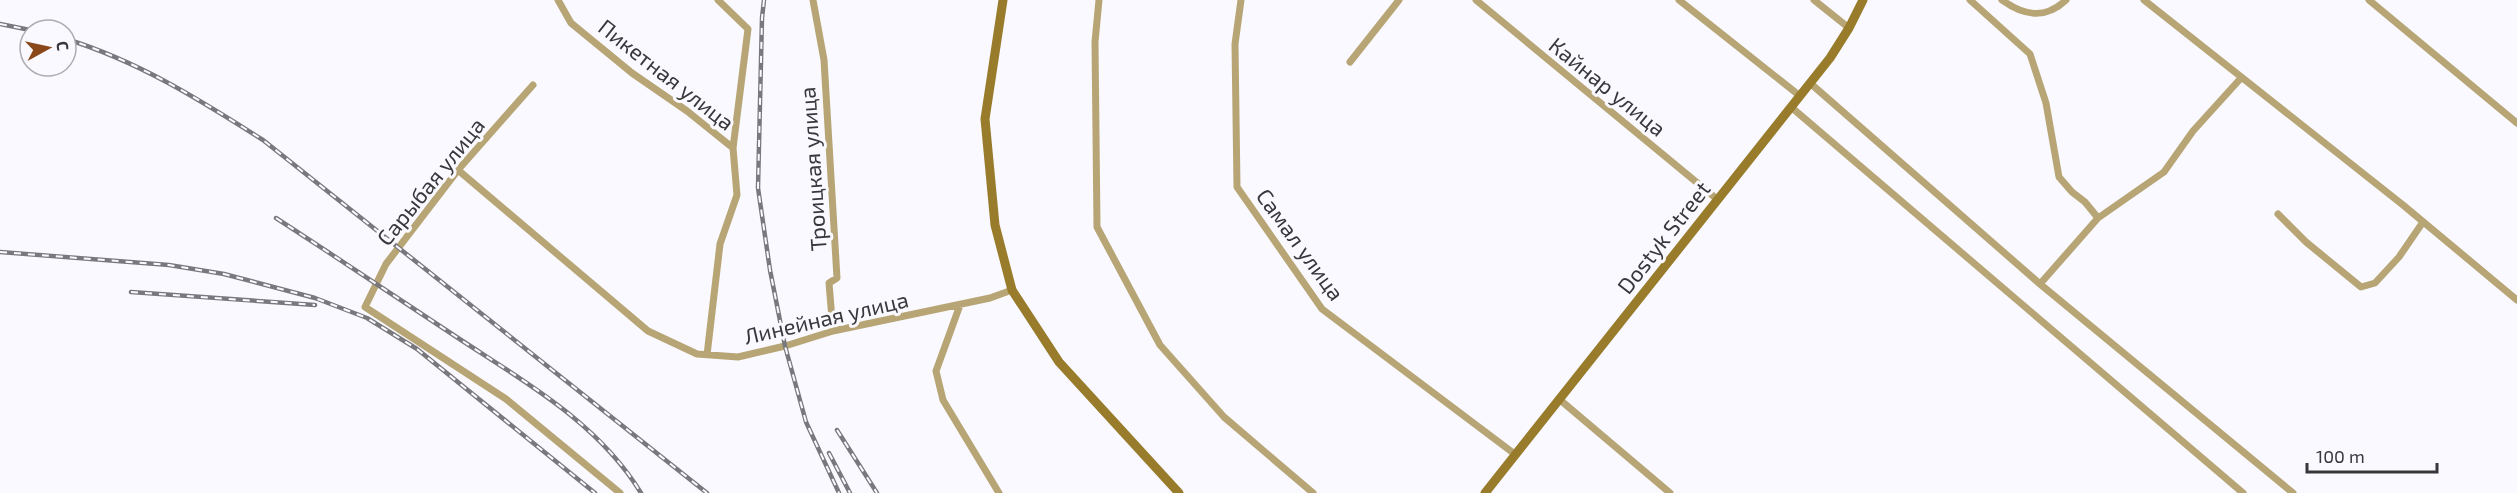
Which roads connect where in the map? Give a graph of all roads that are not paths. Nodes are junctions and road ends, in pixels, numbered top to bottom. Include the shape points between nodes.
1 (558, 0) edge
2 (718, 0) edge
3 (813, 0) edge
4 (1003, 0) edge
5 (1099, 0) edge
6 (1241, 0) edge
7 (1399, 0) edge
8 (1476, 0) edge
9 (1679, 0) edge
10 (1815, 0) edge
11 (1863, 0) edge
12 (1970, 0) edge
13 (2002, 0) edge
14 (2066, 0) edge
15 (2144, 0) edge
16 (2369, 0) edge
17 (1849, 28) junction
18 (1350, 62) dead end
19 (2241, 78) junction
20 (1810, 84) junction
21 (533, 86) dead end
22 (1800, 96) junction
23 (1791, 107) junction
24 (2517, 123) edge
25 (733, 148) junction
26 (458, 170) junction
27 (1718, 200) junction
28 (2278, 214) dead end
29 (2098, 218) junction
30 (2423, 222) junction
31 (2040, 284) junction
32 (1012, 290) junction
33 (2517, 300) edge
34 (960, 305) junction
35 (833, 331) junction
36 (707, 355) junction
37 (1559, 399) junction
38 (1516, 455) junction
39 (620, 493) edge
40 (999, 493) edge
41 (1179, 493) edge
42 (1313, 493) edge
43 (1485, 493) edge
44 (1670, 493) edge
45 (2243, 493) edge
46 (2293, 493) edge

1 - 25 street, Пикетная улица via 571,23
2 - 25 street via 748,29
3 - 35 street, Троицкая улица via 824,60 837,278 829,283
4 - 32 street via 985,118 995,225
5 - 42 street via 1095,42 1097,227 1160,345 1224,417
6 - 38 street, Самал улица via 1235,44 1238,187 1322,309
7 - 18 street
8 - 27 street, Кайнар улица
9 - 22 street
10 - 17 street
11 - 17 street, Dostyk Street
12 - 29 street via 2030,54 2046,103 2059,177
13 - 14 street via 2018,11 2034,14 2049,12
15 - 19 street
16 - 24 street
17 - 20 street, Dostyk Street
19 - 29 street via 2193,131 2164,172
19 - 30 street
20 - 22 street, Dostyk Street
20 - 31 street
21 - 26 street, Сарыбая улица
22 - 23 street, Dostyk Street
23 - 27 street, Dostyk Street
23 - 45 street
25 - 36 street via 737,195 720,244
26 - 36 street, Линейная улица via 648,331
26 - 39 street, Сарыбая улица via 386,264 365,307 506,399
27 - 37 street, Dostyk Street
28 - 30 street via 2361,287 2375,283
29 - 31 street
30 - 33 street
31 - 46 street
32 - 34 street, Линейная улица
32 - 41 street via 1059,362
34 - 35 street, Линейная улица
34 - 40 street via 936,371 943,400
35 - 36 street, Линейная улица via 738,357
37 - 38 street, Dostyk Street
37 - 44 street
38 - 43 street, Dostyk Street

